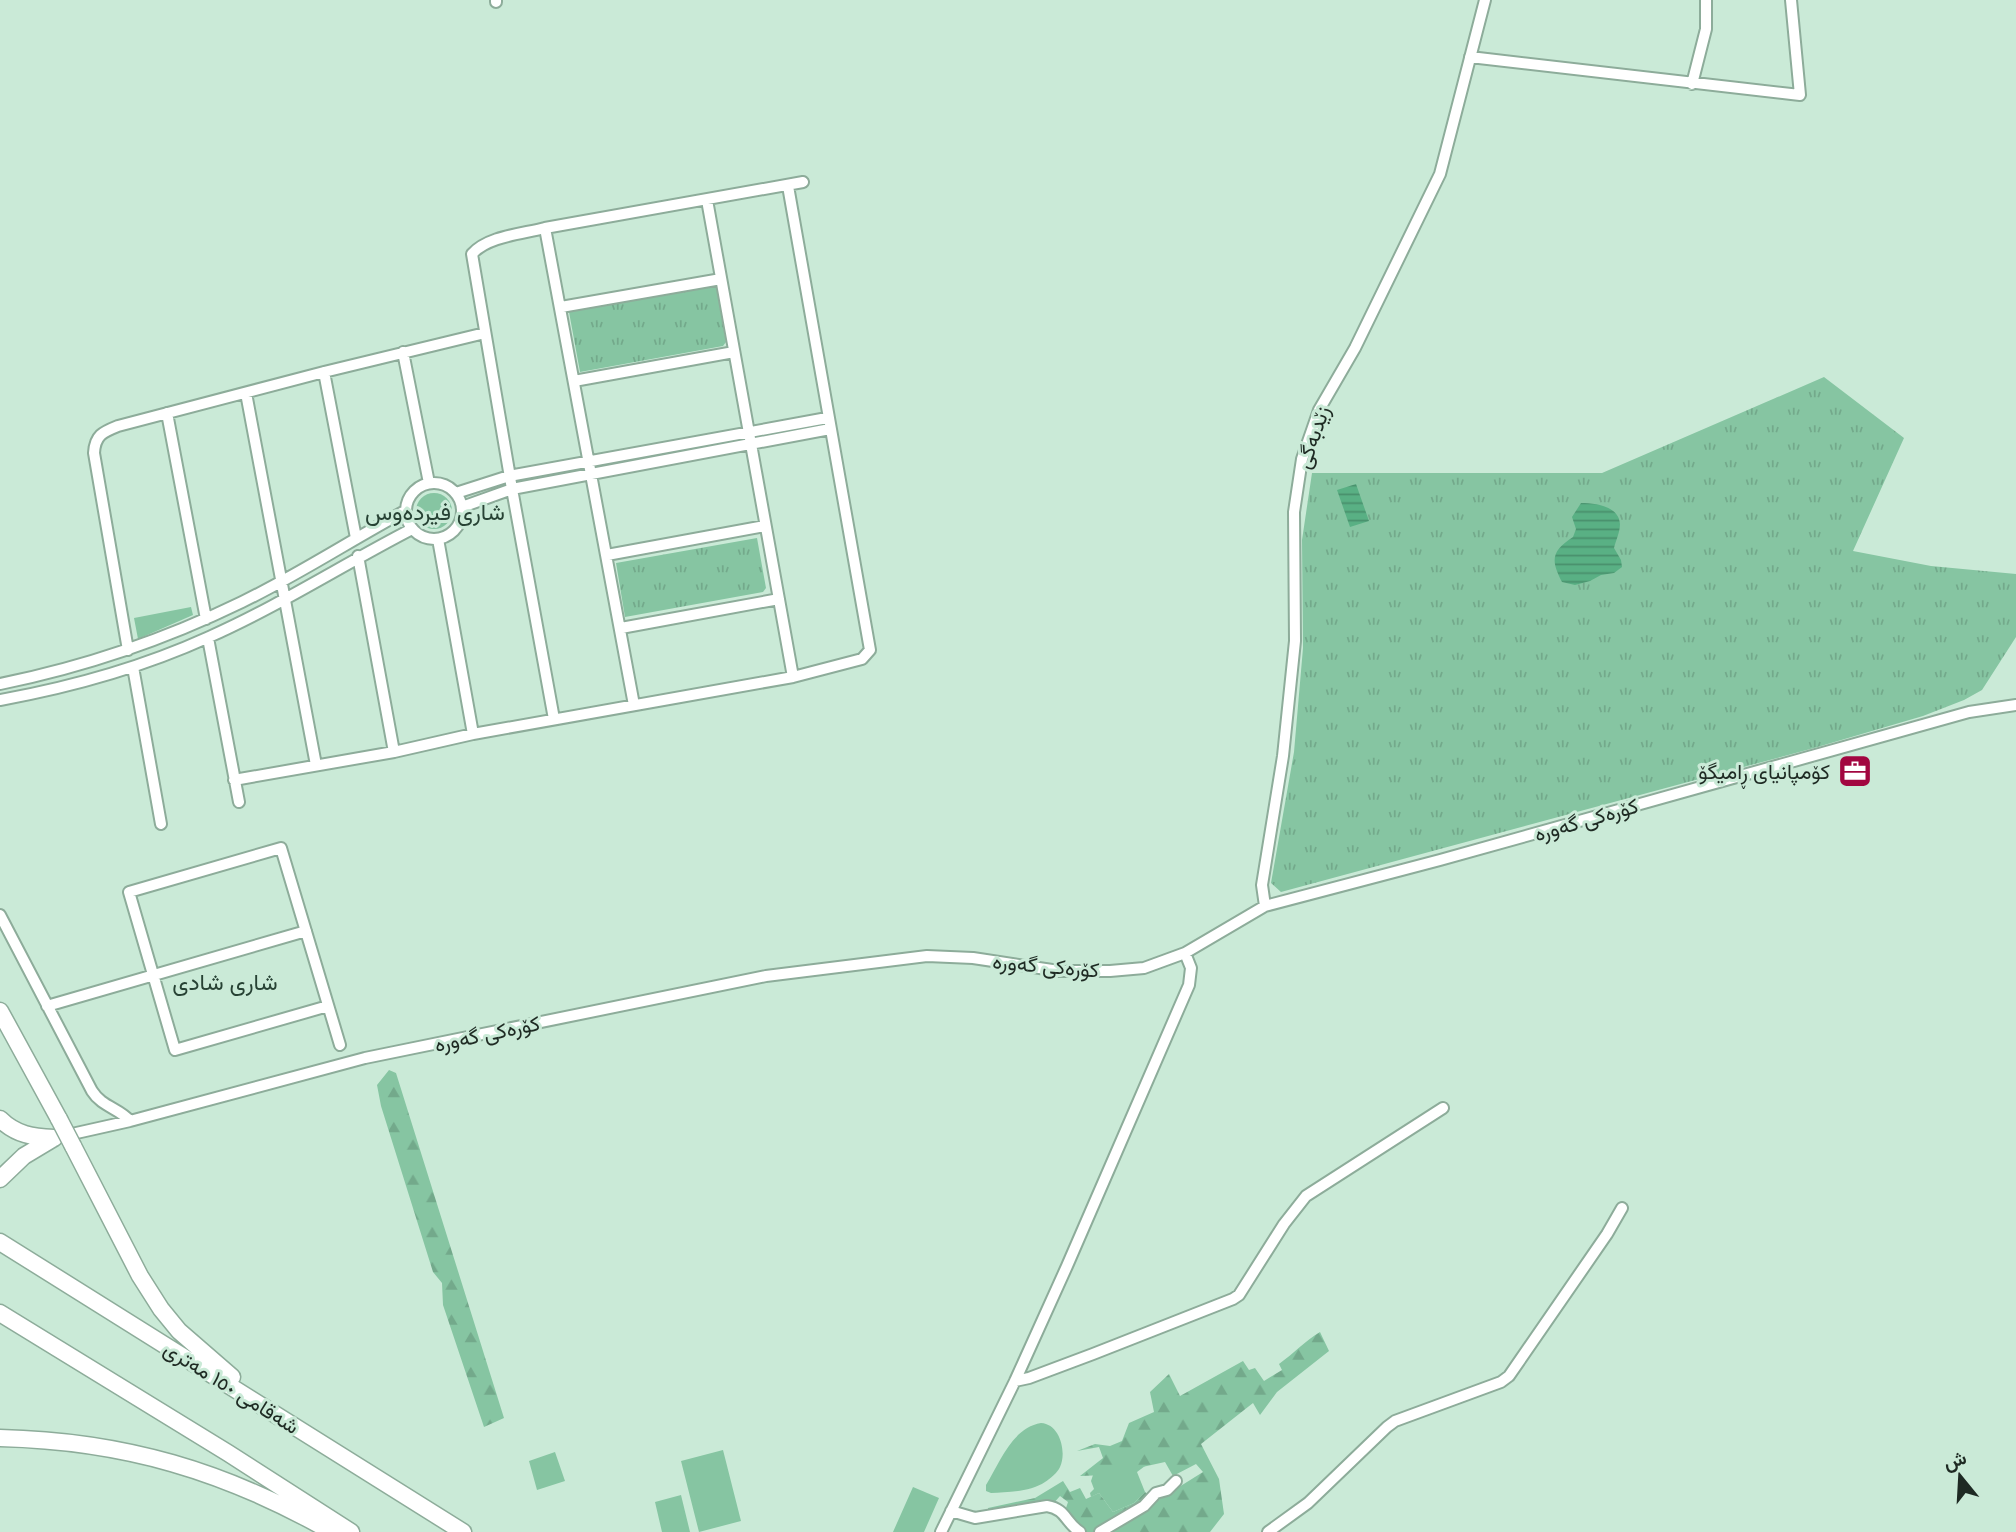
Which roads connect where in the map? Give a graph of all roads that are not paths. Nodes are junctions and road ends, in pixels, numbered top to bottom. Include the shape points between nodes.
1 (1485, 0) edge
2 (1706, 0) edge
3 (1791, 0) edge
4 (1470, 57) junction
5 (1692, 84) junction
6 (803, 182) dead end
7 (788, 186) junction
8 (707, 200) junction
9 (545, 228) junction
10 (722, 279) junction
11 (561, 307) junction
12 (485, 333) junction
13 (404, 352) junction
14 (734, 352) junction
15 (324, 372) junction
16 (574, 381) junction
17 (246, 393) junction
18 (167, 413) junction
19 (829, 423) junction
20 (749, 438) junction
21 (589, 461) junction
22 (591, 473) junction
23 (509, 476) junction
24 (429, 483) junction
25 (512, 489) junction
26 (456, 493) junction
27 (462, 507) junction
28 (405, 511) junction
29 (765, 526) junction
30 (412, 528) junction
31 (356, 537) junction
32 (438, 539) junction
33 (607, 555) junction
34 (358, 556) junction
35 (282, 580) junction
36 (779, 599) junction
37 (284, 600) junction
38 (206, 619) junction
39 (621, 628) junction
40 (208, 638) junction
41 (128, 650) junction
42 (133, 667) junction
43 (793, 677) junction
44 (0, 684) edge
45 (0, 701) edge
46 (634, 705) junction
47 (2016, 705) edge
48 (554, 719) junction
49 (473, 734) junction
50 (394, 752) junction
51 (316, 765) junction
52 (234, 780) junction
53 (239, 802) dead end
54 (161, 824) dead end
55 (1265, 906) junction
56 (0, 915) edge
57 (306, 931) junction
58 (1185, 953) junction
59 (153, 975) junction
60 (47, 1006) junction
61 (328, 1006) junction
62 (0, 1011) edge
63 (340, 1045) dead end
64 (1443, 1108) dead end
65 (0, 1119) edge
66 (130, 1121) junction
67 (54, 1138) junction
68 (0, 1180) edge
69 (1622, 1208) dead end
70 (0, 1242) edge
71 (0, 1313) edge
72 (1015, 1381) junction
73 (271, 1411) junction
74 (0, 1438) edge
75 (1176, 1481) dead end
76 (951, 1511) junction
77 (332, 1532) edge
78 (351, 1532) edge
79 (463, 1532) edge
80 (941, 1532) edge
81 (1080, 1532) edge
82 (1100, 1532) edge
83 (1268, 1532) edge

1 - 4 street, زێدبەگی
2 - 5 street via 1706,29
3 - 5 street via 1800,95
4 - 5 street
4 - 55 street, زێدبەگی via 1434,188 1319,410 1302,459 1294,512 1295,641 1282,766 1262,885
6 - 7 street
7 - 8 street
7 - 19 street
8 - 9 street
8 - 10 street
9 - 11 street
9 - 12 street via 502,238 472,254
10 - 11 street
10 - 14 street
11 - 16 street
12 - 13 street
12 - 23 street
13 - 15 street
13 - 24 street
14 - 16 street
14 - 20 street
15 - 17 street
15 - 31 street
16 - 21 street
17 - 18 street
17 - 35 street
18 - 38 street
18 - 41 street via 106,430 95,444
19 - 20 street
19 - 43 street via 870,650 862,659
20 - 21 street
20 - 22 street
20 - 29 street
21 - 22 street
21 - 23 street
22 - 25 street
22 - 33 street
23 - 25 street
23 - 26 street
24 - 26 street via 448,486
24 - 28 street via 413,491
25 - 27 street
25 - 48 street
26 - 27 street
27 - 32 street via 457,528
28 - 30 street
28 - 31 street
29 - 33 street
29 - 36 street
30 - 32 street via 422,537
30 - 34 street
31 - 35 street
32 - 49 street
33 - 39 street
34 - 37 street
34 - 50 street
35 - 37 street
35 - 38 street
36 - 39 street
36 - 43 street
37 - 40 street
37 - 51 street
38 - 41 street
39 - 46 street
40 - 42 street
40 - 52 street
41 - 44 street
42 - 45 street
42 - 54 street
43 - 46 street
46 - 48 street
47 - 55 street, کۆرەکی گەورە via 1969,712
48 - 49 street
49 - 50 street
50 - 51 street
51 - 52 street
52 - 53 street
55 - 58 street, کۆرەکی گەورە
56 - 60 street
57 - 59 street
57 - 59 street via 281,848 129,892
57 - 61 street
58 - 66 street, کۆرەکی گەورە via 1144,968 1110,971 1059,971 927,956 766,976 365,1058
58 - 72 street via 1191,968 1189,985
59 - 60 street
59 - 61 street via 175,1050
60 - 66 street via 95,1096
61 - 63 street
62 - 73 highway, bridge via 161,1309 179,1332
64 - 72 street via 1306,1196 1233,1299
65 - 67 highway via 25,1135
66 - 67 street, کۆرەکی گەورە
67 - 68 highway via 24,1156
69 - 83 street via 1509,1376 1387,1427 1308,1503
70 - 73 highway, شەقامی ١٥٠ مەتری
71 - 78 highway
72 - 76 street
73 - 79 highway, شەقامی ١٥٠ مەتری
74 - 77 highway via 69,1441 136,1453 247,1488
75 - 82 street
76 - 80 street
76 - 81 street via 975,1518 1047,1506 1063,1511 1066,1521

